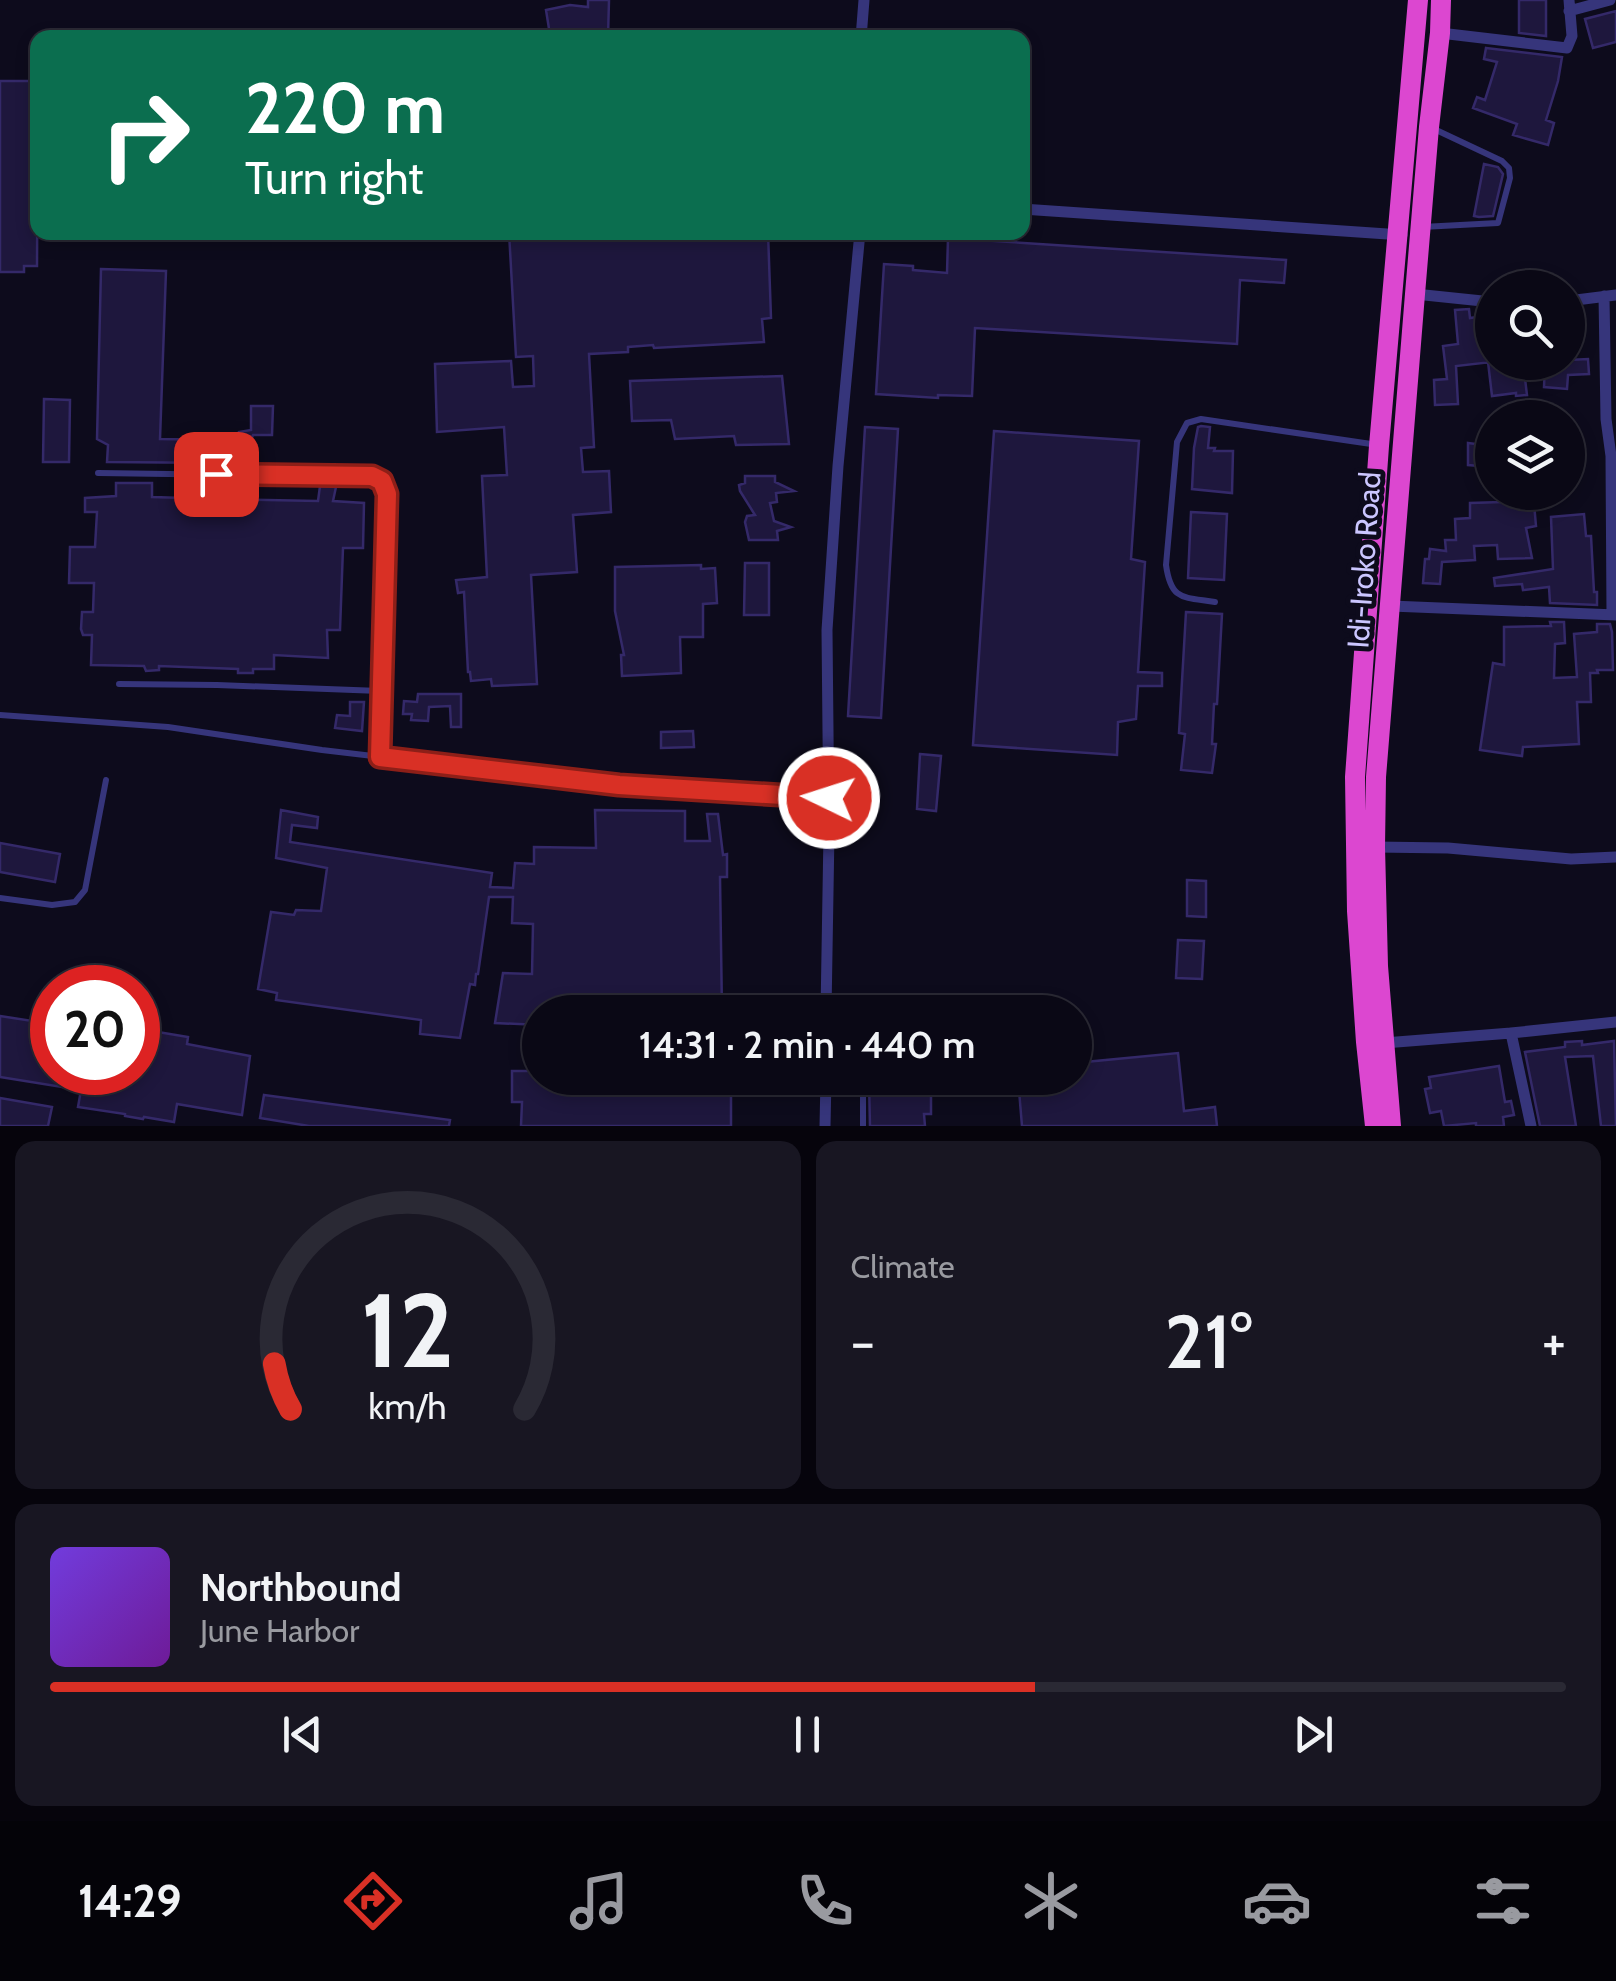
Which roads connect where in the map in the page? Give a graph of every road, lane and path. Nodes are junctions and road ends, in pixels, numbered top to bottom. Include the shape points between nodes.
1 (864, 0) edge
2 (1418, 0) edge
3 (1441, 0) edge
4 (1610, 0) edge
5 (1569, 5) edge
6 (862, 30) edge
7 (1440, 33) junction
8 (1429, 126) junction
9 (1030, 210) edge
10 (1421, 232) junction
11 (1397, 234) junction
12 (859, 240) edge
13 (1415, 294) junction
14 (1610, 296) edge
15 (1585, 298) edge
16 (1475, 300) edge
17 (1379, 446) junction
18 (98, 473) dead end
19 (1215, 602) dead end
20 (1391, 606) junction
21 (1614, 615) edge
22 (118, 684) dead end
23 (380, 691) junction
24 (0, 714) edge
25 (380, 757) junction
26 (106, 780) dead end
27 (829, 798) junction
28 (1375, 847) junction
29 (1616, 857) edge
30 (0, 898) edge
31 (826, 995) edge
32 (1616, 1022) edge
33 (1511, 1033) junction
34 (1384, 1043) junction
35 (826, 1095) edge
36 (863, 1096) dead end
37 (825, 1126) edge
38 (863, 1126) edge
39 (1375, 1126) edge
40 (1391, 1126) edge
41 (1531, 1126) edge

1 - 6 street
2 - 11 highway
3 - 7 highway, Idi-Iroko Road
4 - 5 street
5 - 7 street via 1568,48
7 - 8 highway, Idi-Iroko Road
8 - 10 highway, Idi-Iroko Road
8 - 10 lane via 1502,161 1510,178 1498,223
9 - 11 street
10 - 11 street
10 - 13 highway, Idi-Iroko Road
11 - 17 highway
12 - 27 street via 830,566
13 - 16 street
13 - 20 highway, Idi-Iroko Road
14 - 15 street
14 - 21 street via 1606,419
17 - 19 lane via 1201,419 1187,423 1178,442 1168,584 1180,597
17 - 39 highway via 1355,777 1357,911
18 - 23 lane via 382,481 387,494
20 - 21 street
20 - 28 highway, Idi-Iroko Road
22 - 23 lane
23 - 25 lane
24 - 25 lane via 168,727
25 - 27 lane via 619,785
26 - 30 lane via 85,890 75,902
27 - 31 street
28 - 29 street
28 - 34 highway, Idi-Iroko Road
32 - 33 street
33 - 34 street
33 - 41 street
34 - 40 highway, Idi-Iroko Road
35 - 37 street
36 - 38 lane

